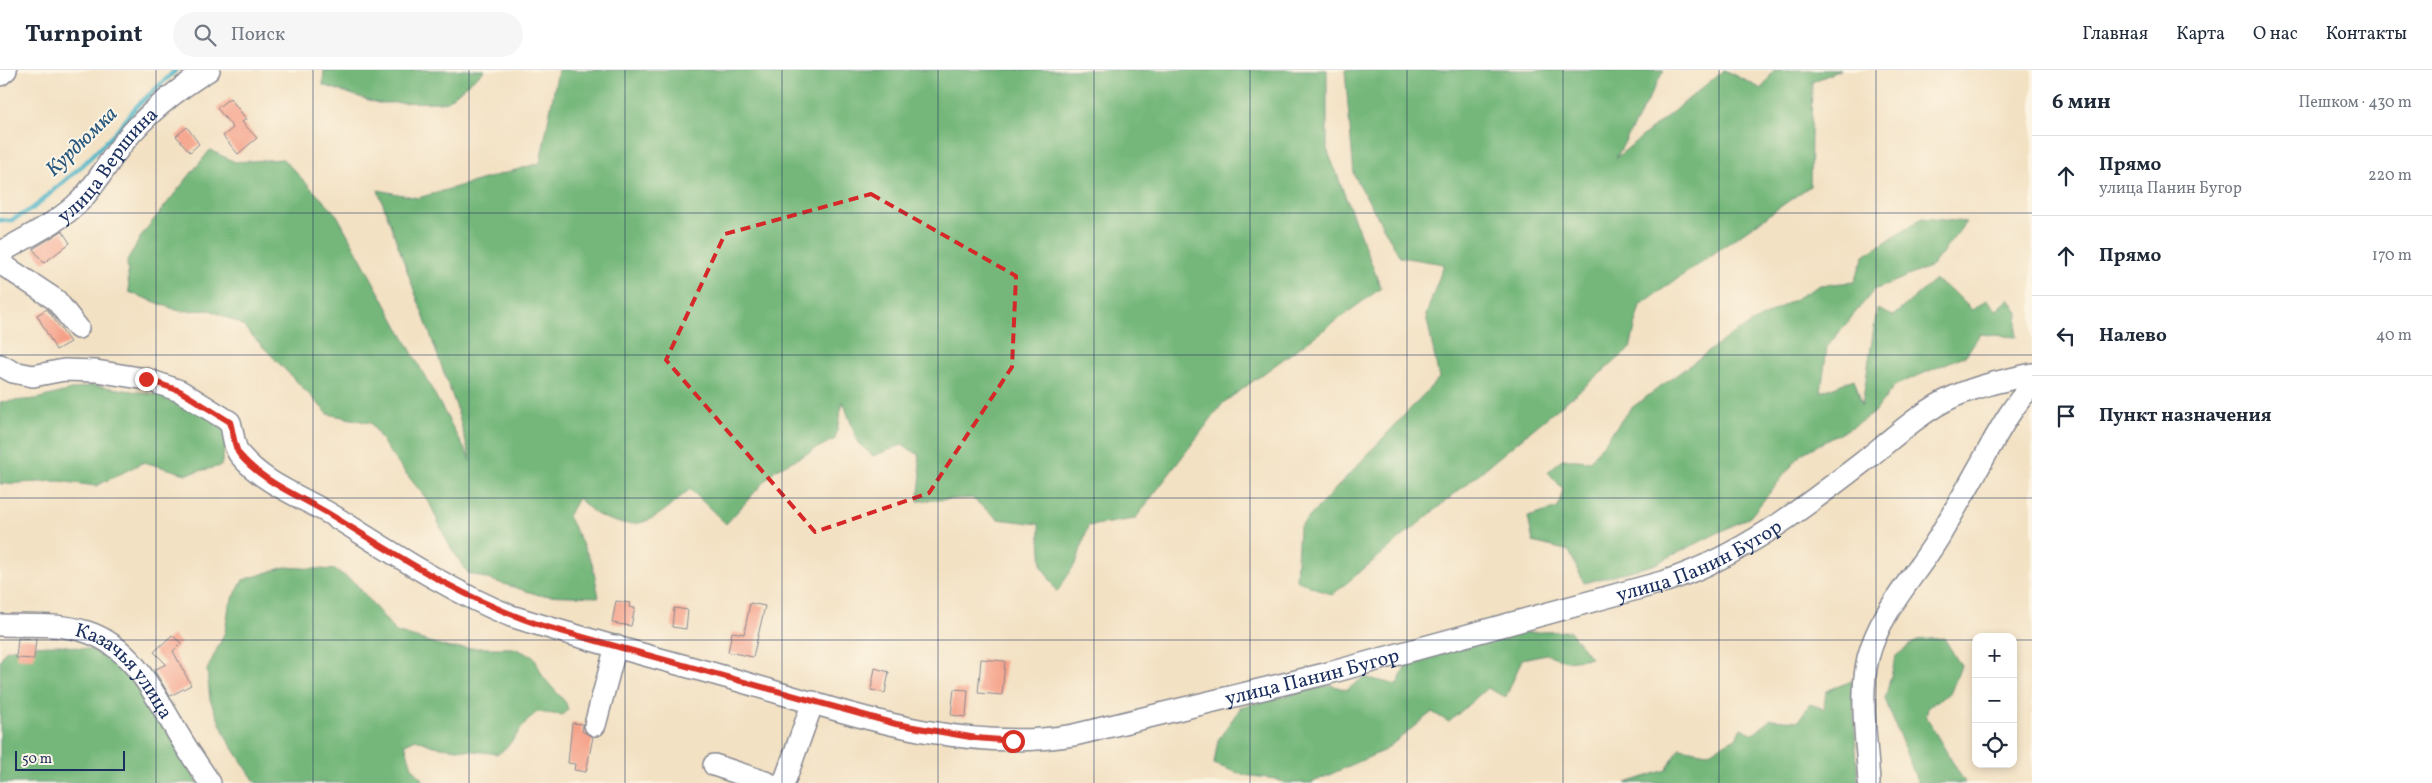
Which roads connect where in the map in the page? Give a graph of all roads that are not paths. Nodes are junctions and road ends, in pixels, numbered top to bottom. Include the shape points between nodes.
1 (6, 70) edge
2 (210, 70) edge
3 (0, 75) edge
4 (0, 253) edge
5 (0, 263) edge
6 (78, 328) dead end
7 (0, 365) edge
8 (2032, 374) edge
9 (2032, 386) edge
10 (0, 624) edge
11 (616, 646) junction
12 (813, 702) junction
13 (595, 726) dead end
14 (714, 765) dead end
15 (210, 783) edge
16 (768, 783) edge
17 (784, 783) edge
18 (1869, 783) edge

1 - 3 street
2 - 4 street, улица Вершина via 166,99 141,123 74,207
5 - 6 street via 56,300
7 - 11 street, улица Панин Бугор via 12,372 33,376 64,370 96,371 146,379 180,391 230,422 238,454 274,484 487,606 543,626
8 - 12 street, улица Панин Бугор via 1983,385 1926,412 1775,528 1699,570 1442,643 1116,726 1046,740 1013,741 940,733
9 - 18 street via 2005,420 1937,540 1882,619 1874,636 1868,660 1865,706
10 - 15 street, Казачья улица via 57,627 104,638 141,673
11 - 12 street, улица Панин Бугор
11 - 13 street
12 - 17 street
14 - 16 street

